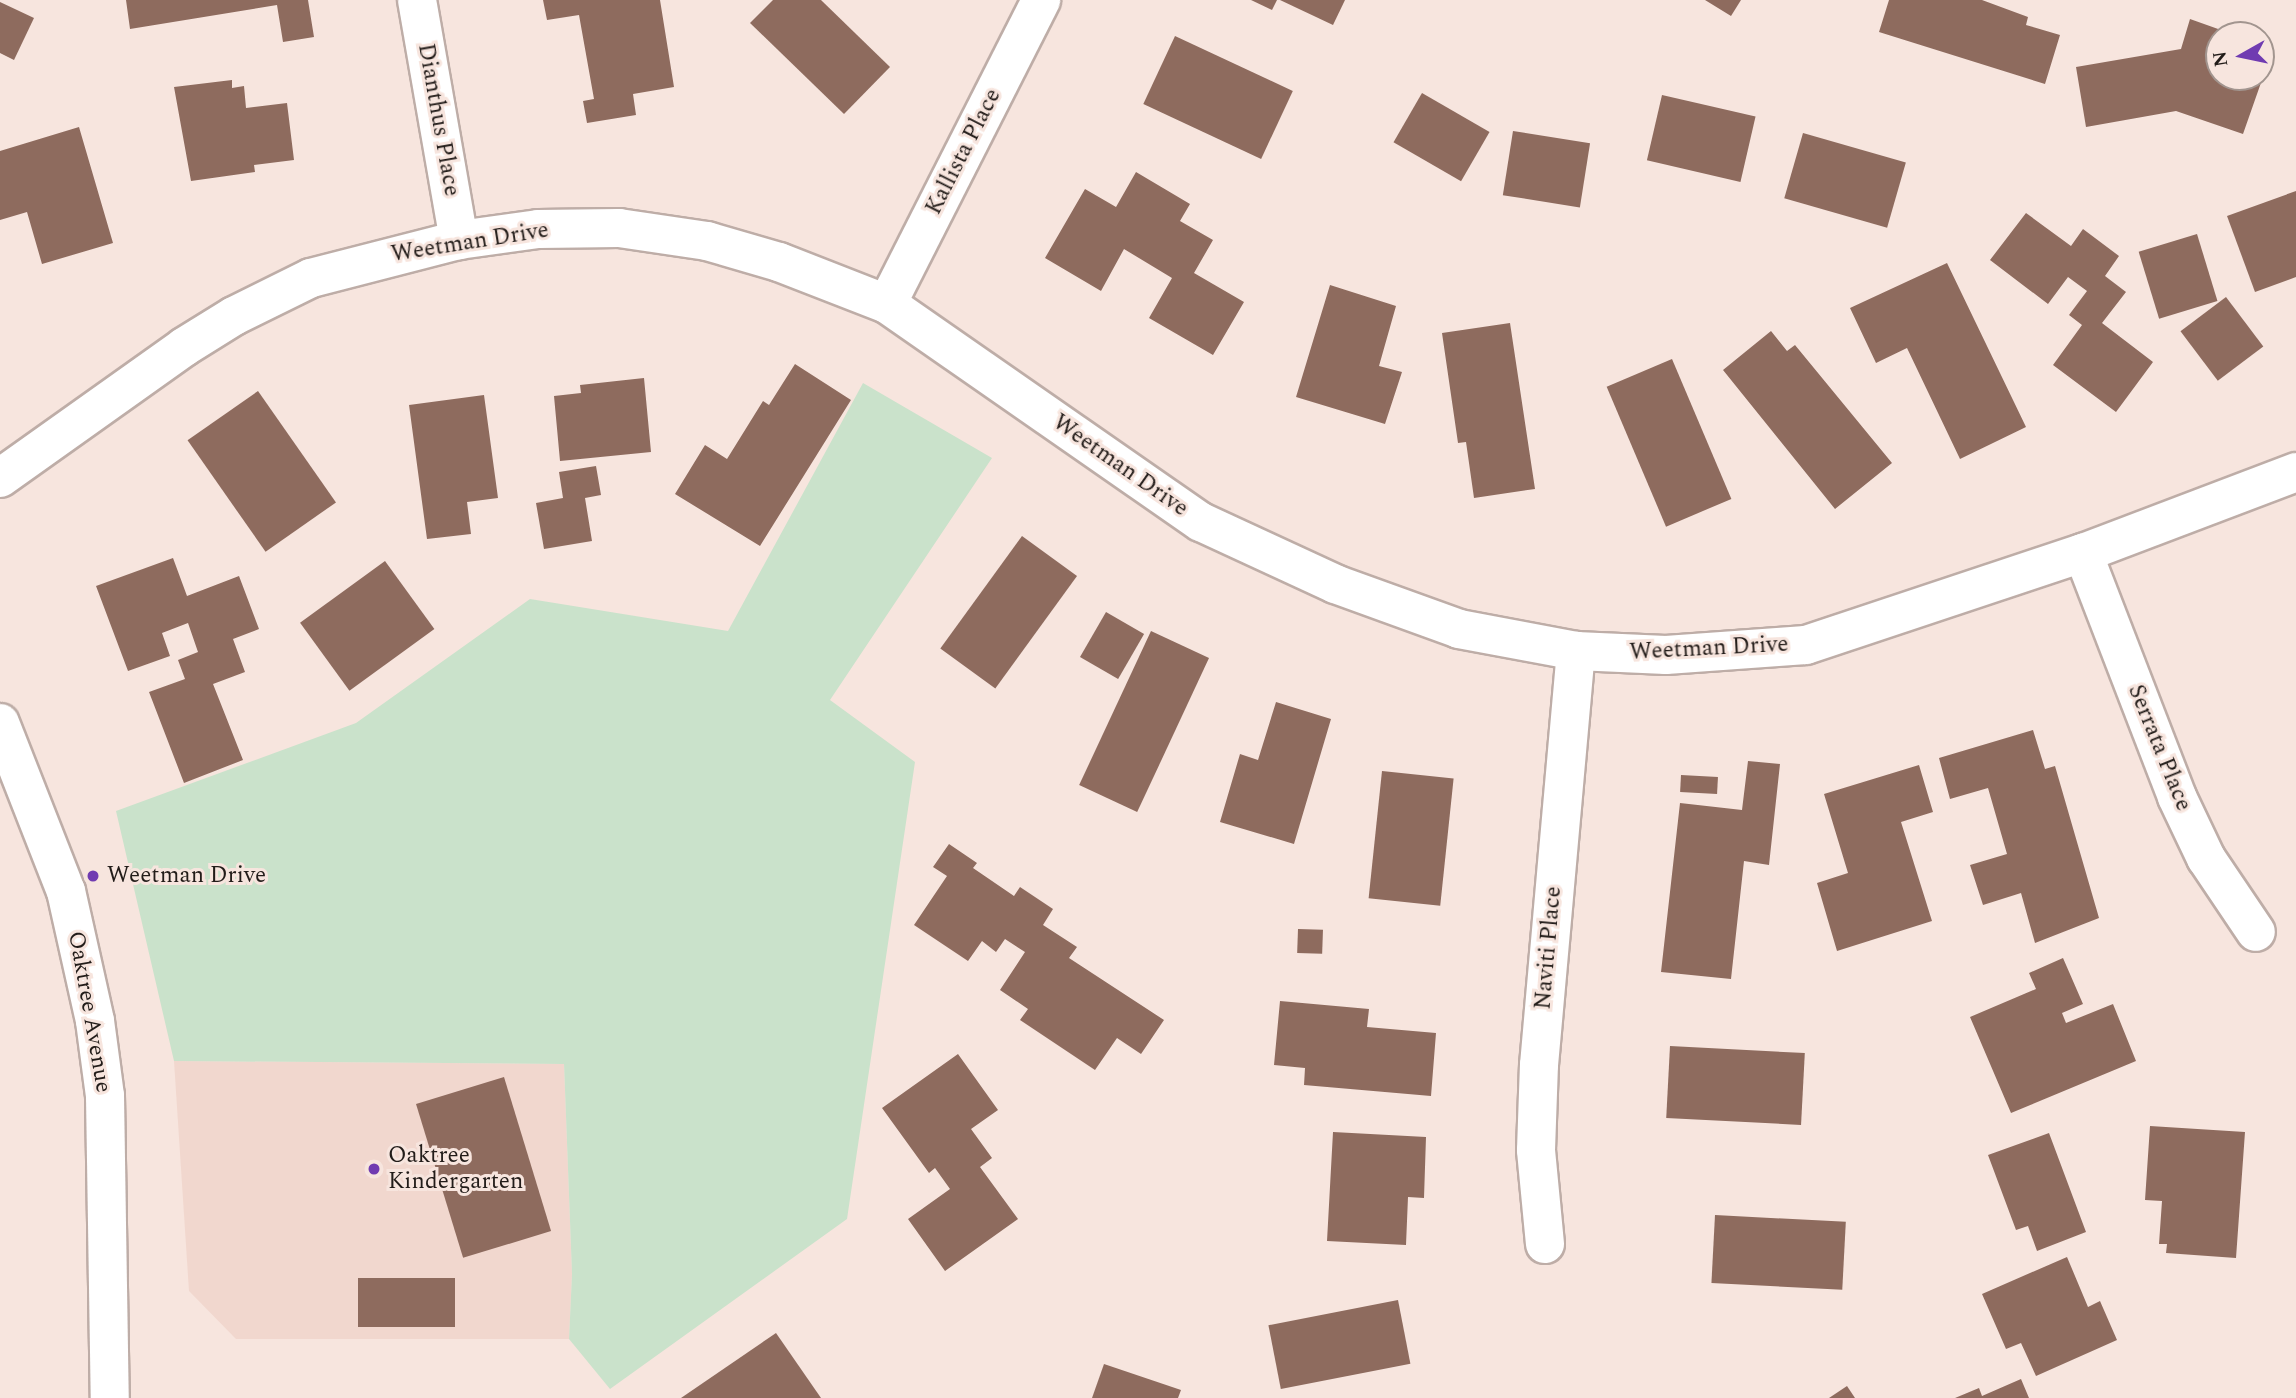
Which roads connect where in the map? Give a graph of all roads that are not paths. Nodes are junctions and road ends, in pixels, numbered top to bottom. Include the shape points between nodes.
1 (416, 0) edge
2 (1041, 0) edge
3 (459, 240) junction
4 (887, 304) junction
5 (2296, 472) edge
6 (0, 478) edge
7 (2083, 553) junction
8 (1576, 651) junction
9 (0, 723) edge
10 (2256, 932) dead end
11 (1545, 1244) dead end
12 (110, 1398) edge

1 - 3 street, Dianthus Place
2 - 4 street, Kallista Place
3 - 4 street, Weetman Drive via 538,229 619,228 706,241 779,262
3 - 6 street, Weetman Drive via 311,278 234,316
4 - 8 street, Weetman Drive via 1200,522 1335,583 1459,629
5 - 7 street, Weetman Drive
7 - 8 street, Weetman Drive via 1807,645 1666,656
7 - 10 street, Serrata Place via 2177,797 2206,858
8 - 11 street, Naviti Place via 1539,1065 1536,1150
9 - 12 street, Oaktree Avenue via 66,891 95,1021 105,1096

